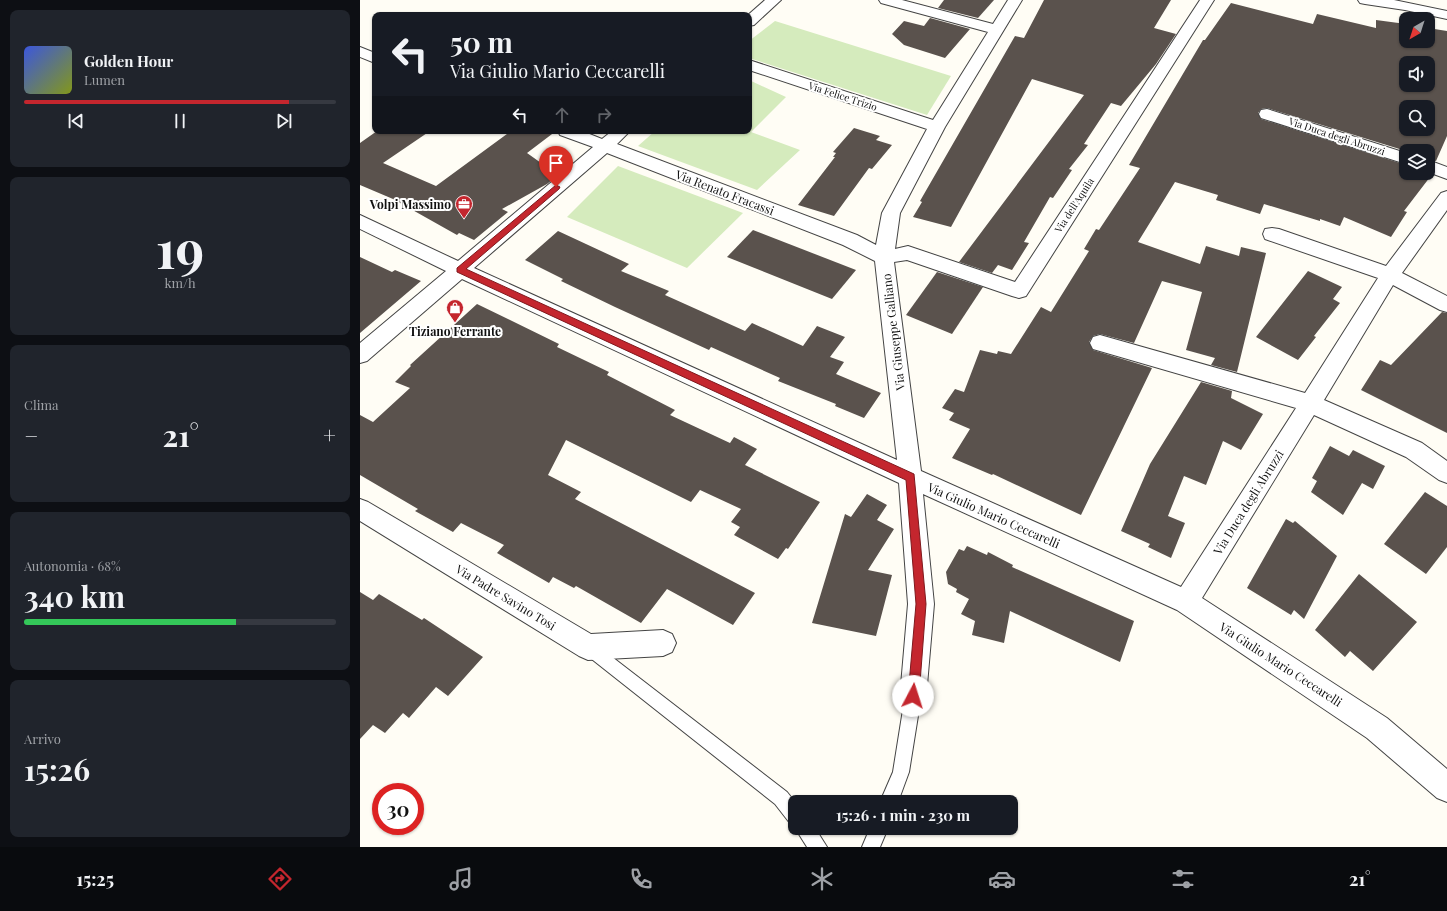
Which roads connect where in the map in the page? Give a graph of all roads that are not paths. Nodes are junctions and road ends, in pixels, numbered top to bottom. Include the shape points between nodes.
1 (774, 0) edge
2 (886, 0) edge
3 (1015, 0) edge
4 (1207, 0) edge
5 (1365, 0) edge
6 (1447, 15) edge
7 (752, 19) edge
8 (997, 30) junction
9 (360, 52) edge
10 (372, 57) edge
11 (752, 66) edge
12 (1267, 114) dead end
13 (937, 127) junction
14 (574, 134) edge
15 (618, 134) edge
16 (604, 146) junction
17 (1399, 157) edge
18 (1435, 169) edge
19 (1447, 173) edge
20 (1447, 196) edge
21 (360, 221) edge
22 (1272, 234) dead end
23 (884, 257) junction
24 (460, 270) junction
25 (1390, 275) junction
26 (1447, 305) edge
27 (1100, 343) dead end
28 (360, 355) edge
29 (1310, 403) junction
30 (1447, 473) edge
31 (910, 477) junction
32 (360, 509) edge
33 (1186, 602) junction
34 (663, 643) dead end
35 (588, 647) junction
36 (913, 696) joint
37 (1447, 788) edge
38 (892, 795) edge
39 (788, 807) edge
40 (809, 835) edge
41 (876, 835) edge
42 (818, 847) edge
43 (871, 847) edge

1 - 7 street
2 - 8 street
3 - 8 street, Via Giuseppe Galliano
4 - 23 street, Via dell'Aquila via 1019,291 908,253
5 - 6 street
8 - 13 street, Via Giuseppe Galliano
9 - 10 street
11 - 13 street, Via Felice Trizio
12 - 17 street, Via Duca degli Abruzzi
13 - 23 street, Via Giuseppe Galliano via 891,213
14 - 16 street, Via Renato Fracassi
15 - 16 street
16 - 23 street, Via Renato Fracassi via 850,240
16 - 24 street
18 - 19 street
20 - 25 street, Via Duca degli Abruzzi
21 - 24 street, Via Giulio Mario Ceccarelli
22 - 25 street
23 - 31 street, Via Giuseppe Galliano
24 - 28 street
24 - 31 street, Via Giulio Mario Ceccarelli
25 - 26 street
25 - 29 street, Via Duca degli Abruzzi
27 - 29 street
29 - 30 street via 1414,450
29 - 33 street, Via Duca degli Abruzzi
31 - 33 street, Via Giulio Mario Ceccarelli
31 - 36 street, Via Giuseppe Galliano via 921,604
32 - 35 street, Via Padre Savino Tosi
33 - 37 street, Via Giulio Mario Ceccarelli via 1377,728
34 - 35 street
35 - 39 lane via 781,798
36 - 38 lane via 901,772
40 - 42 lane
41 - 43 lane

